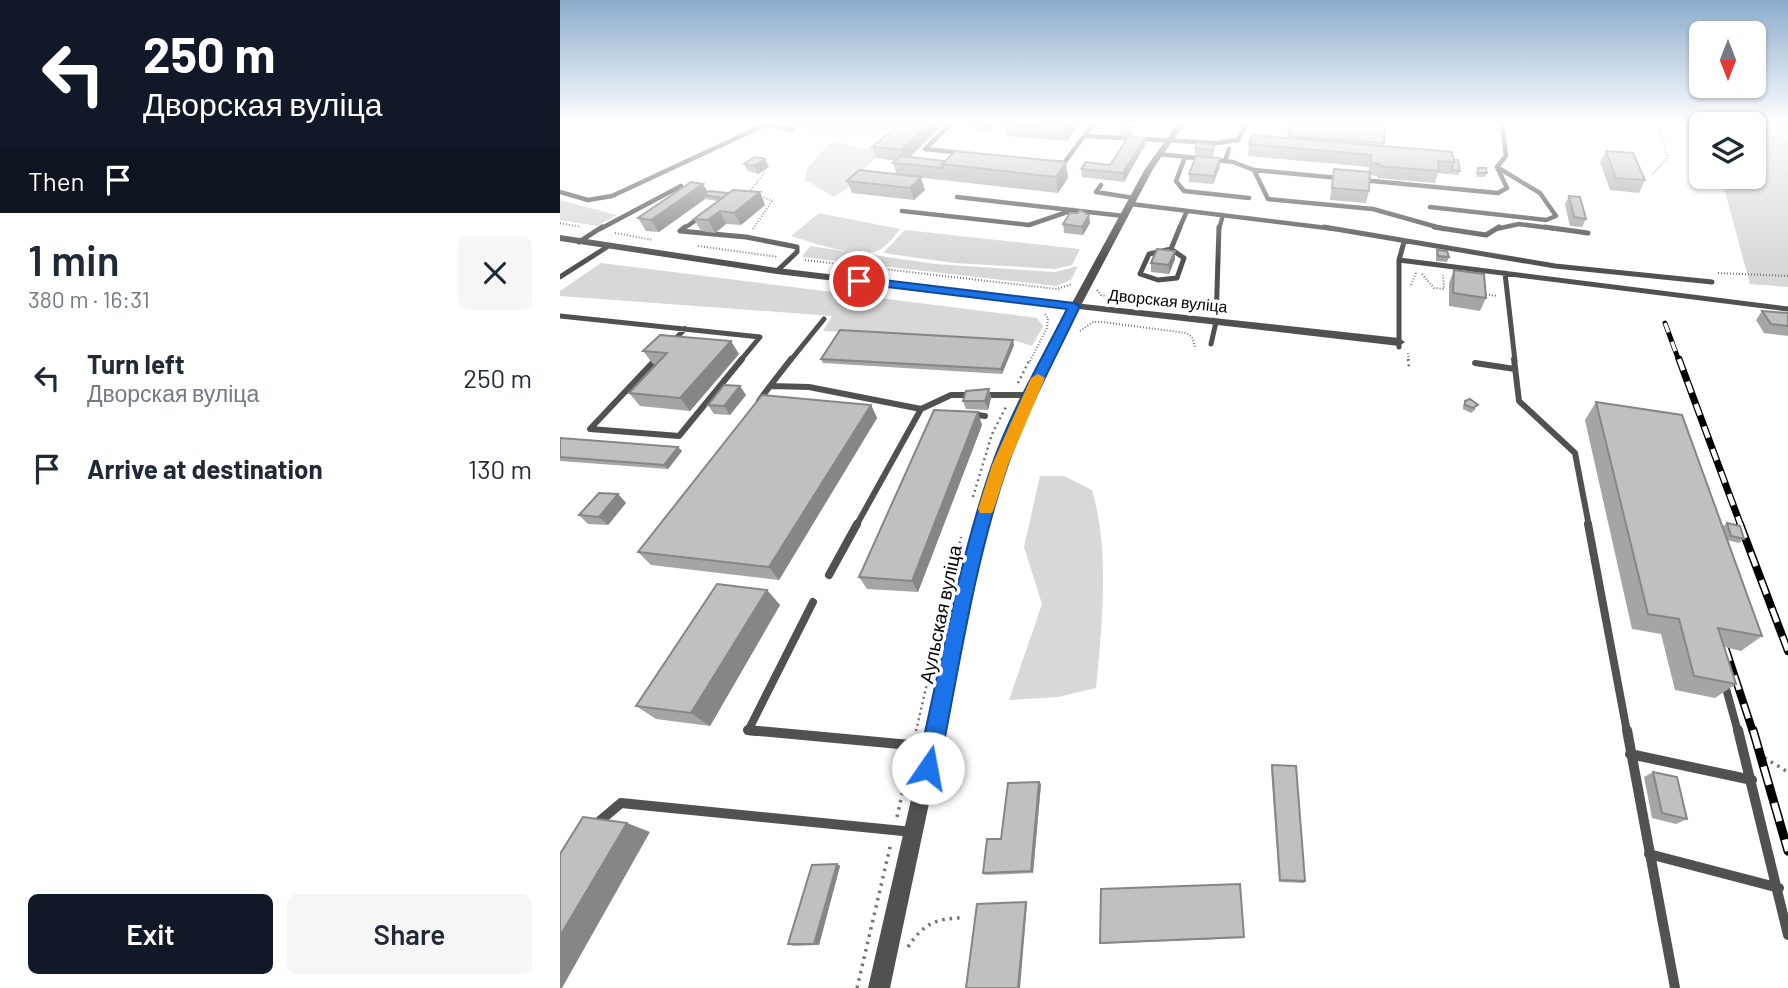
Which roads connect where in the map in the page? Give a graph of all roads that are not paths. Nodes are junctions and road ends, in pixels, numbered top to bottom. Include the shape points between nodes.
1 (669, 169) edge
2 (1150, 169) edge
3 (1180, 169) edge
4 (1251, 169) edge
5 (1498, 169) edge
6 (1500, 169) edge
7 (1254, 170) junction
8 (1346, 178) edge
9 (1359, 179) edge
10 (1101, 185) dead end
11 (681, 186) edge
12 (560, 192) edge
13 (957, 197) dead end
14 (1249, 198) dead end
15 (1132, 201) junction
16 (1430, 208) dead end
17 (1073, 210) junction
18 (902, 211) dead end
19 (1187, 211) junction
20 (706, 213) edge
21 (1223, 215) junction
22 (1124, 216) junction
23 (1588, 233) dead end
24 (560, 238) edge
25 (579, 242) junction
26 (1404, 242) junction
27 (607, 247) junction
28 (1171, 249) junction
29 (1399, 260) junction
30 (777, 271) junction
31 (1505, 273) junction
32 (560, 277) edge
33 (1712, 282) road end
34 (1074, 306) junction
35 (1788, 309) edge
36 (560, 316) edge
37 (824, 320) dead end
38 (1216, 322) junction
39 (685, 329) junction
40 (1211, 344) dead end
41 (1399, 344) joint
42 (1475, 363) dead end
43 (1515, 369) junction
44 (770, 386) junction
45 (1029, 395) junction
46 (754, 408) edge
47 (921, 409) junction
48 (934, 410) edge
49 (960, 413) edge
50 (985, 416) dead end
51 (829, 575) dead end
52 (813, 602) dead end
53 (1722, 676) edge
54 (933, 747) junction
55 (1630, 754) junction
56 (1752, 780) junction
57 (590, 832) edge
58 (914, 832) junction
59 (1649, 854) junction
60 (1779, 888) junction
61 (1788, 935) edge
62 (879, 988) edge
63 (1675, 988) edge

1 - 12 lane via 594,200
2 - 15 street, Аульская вуліца
3 - 14 lane via 1176,181 1184,191
4 - 7 lane
5 - 9 lane via 1507,188 1499,192
6 - 16 lane via 1545,197 1556,216 1546,220
7 - 8 lane
7 - 23 lane via 1268,199 1373,209 1436,228 1486,235 1501,226 1519,224
10 - 15 lane via 1096,192
11 - 25 lane
13 - 17 lane
15 - 19 lane
15 - 22 street, Аульская вуліца
17 - 18 lane via 1029,225
17 - 22 lane
19 - 21 lane
19 - 28 lane
20 - 30 lane via 680,231 797,247
21 - 26 lane
21 - 38 lane
22 - 34 street, Аульская вуліца
24 - 25 street, Дворская вуліца
25 - 27 street, Дворская вуліца
26 - 29 lane
26 - 33 lane via 1555,266
27 - 30 street, Дворская вуліца
27 - 32 lane
28 - 28 lane via 1184,258 1177,278 1140,274 1149,254
29 - 31 lane
29 - 41 lane
30 - 34 street, Дворская вуліца
31 - 35 lane
31 - 43 lane
34 - 38 street, Дворская вуліца
34 - 45 street, Аульская вуліца
36 - 39 lane
37 - 44 lane
38 - 40 lane
38 - 41 street, Дворская вуліца
39 - 39 lane via 760,337 679,436 590,429
42 - 43 lane
43 - 55 lane via 1519,401 1575,453
44 - 46 lane
44 - 47 lane via 809,387
45 - 47 lane via 951,395
45 - 54 street, Аульская вуліца via 981,524
47 - 48 lane
47 - 51 lane
49 - 50 lane
52 - 54 lane via 748,731
53 - 56 lane
54 - 58 street, Аульская вуліца
55 - 56 lane
55 - 59 lane
56 - 60 lane
57 - 58 lane via 621,803
58 - 62 street, Аульская вуліца
59 - 60 lane
59 - 63 lane
60 - 61 lane

